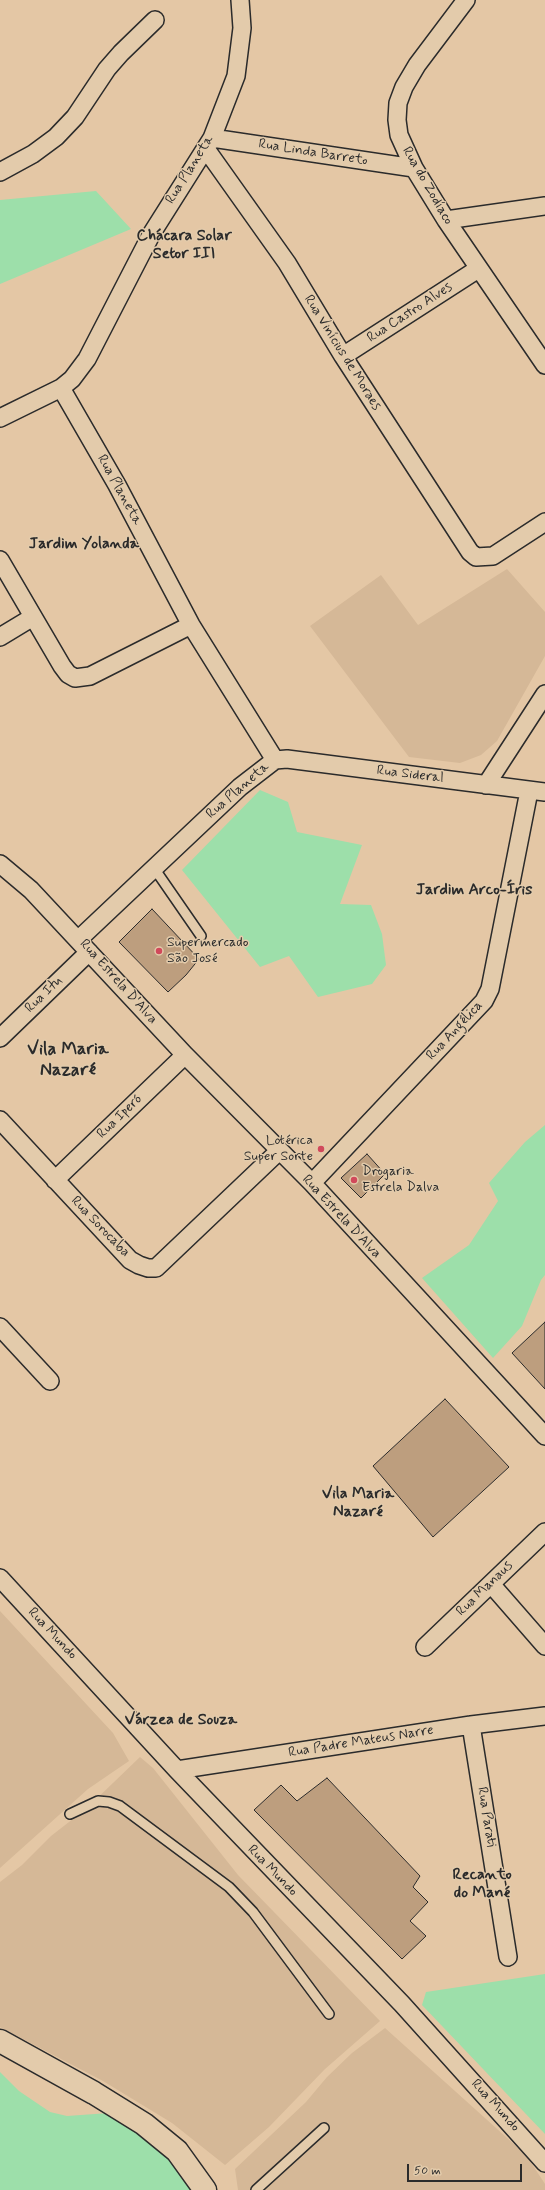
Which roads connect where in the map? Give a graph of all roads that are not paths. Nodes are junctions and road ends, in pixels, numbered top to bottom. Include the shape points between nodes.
1 (240, 0) edge
2 (461, 2) edge
3 (155, 20) dead end
4 (209, 144) junction
5 (414, 168) junction
6 (0, 172) edge
7 (545, 206) edge
8 (446, 220) junction
9 (478, 269) junction
10 (540, 349) edge
11 (343, 356) junction
12 (545, 365) edge
13 (62, 388) junction
14 (0, 418) edge
15 (545, 522) edge
16 (0, 560) edge
17 (33, 617) junction
18 (191, 625) junction
19 (0, 637) edge
20 (545, 694) edge
21 (275, 760) junction
22 (486, 785) junction
23 (537, 792) edge
24 (0, 864) edge
25 (154, 868) junction
26 (201, 936) dead end
27 (84, 946) junction
28 (0, 1038) edge
29 (185, 1055) junction
30 (0, 1120) edge
31 (279, 1151) junction
32 (55, 1180) junction
33 (312, 1183) junction
34 (0, 1327) edge
35 (50, 1381) dead end
36 (545, 1436) edge
37 (545, 1532) edge
38 (0, 1578) edge
39 (491, 1584) junction
40 (545, 1646) edge
41 (425, 1647) dead end
42 (545, 1716) edge
43 (471, 1725) junction
44 (177, 1770) junction
45 (70, 1814) dead end
46 (508, 1957) dead end
47 (329, 2014) dead end
48 (0, 2041) edge
49 (324, 2128) dead end
50 (545, 2163) edge
51 (205, 2190) edge
52 (256, 2190) edge

1 - 4 street, Rua Planeta via 242,28 236,76
2 - 5 street, Rua do Zodíaco via 417,65 398,103 399,135
3 - 6 street via 111,64 75,117 56,137 33,154
4 - 5 street, Rua Linda Barreto
4 - 11 street, Rua Vinícius de Moraes via 287,263
4 - 13 street, Rua Planeta via 179,187 152,233 87,359
5 - 8 street, Rua do Zodíaco
7 - 8 street
8 - 9 street, Rua do Zodíaco
9 - 10 street, Rua do Zodíaco
9 - 11 street, Rua Castro Alves
10 - 12 street, Rua do Zodíaco
11 - 15 street, Rua Vinícius de Moraes via 470,552 476,557 493,556
13 - 14 street
13 - 18 street, Rua Planeta
16 - 17 street
17 - 18 street via 62,666 75,678 90,676
17 - 19 street
18 - 21 street, Rua Planeta
20 - 22 street
21 - 22 street, Rua Sideral via 287,759
21 - 25 street, Rua Planeta via 240,787
22 - 23 street, Rua Sideral
23 - 33 street, Rua Angélica via 490,989 484,1001
24 - 27 street, Rua Estrela D'Alva via 32,890
25 - 26 lane
25 - 27 street, Rua Planeta
27 - 28 street, Rua Itu
27 - 29 street, Rua Estrela D'Alva
29 - 31 street, Rua Estrela D'Alva
29 - 32 street, Rua Iperó
30 - 32 street, Rua Sorocaba
31 - 32 street, Rua Sorocaba via 156,1268 139,1266 130,1260
31 - 33 street, Rua Estrela D'Alva
33 - 36 street, Rua Estrela D'Alva
34 - 35 street
37 - 39 street, Rua Manaus
38 - 44 street, Rua Mundo
39 - 40 street
39 - 41 street, Rua Manaus
42 - 43 street, Rua Padre Mateus Narre
43 - 44 street, Rua Padre Mateus Narre
43 - 46 street, Rua Parati
44 - 50 street, Rua Mundo via 402,2004
45 - 47 lane via 98,1801 120,1806 229,1887 253,1912
48 - 51 street via 144,2124 177,2151
49 - 52 lane

